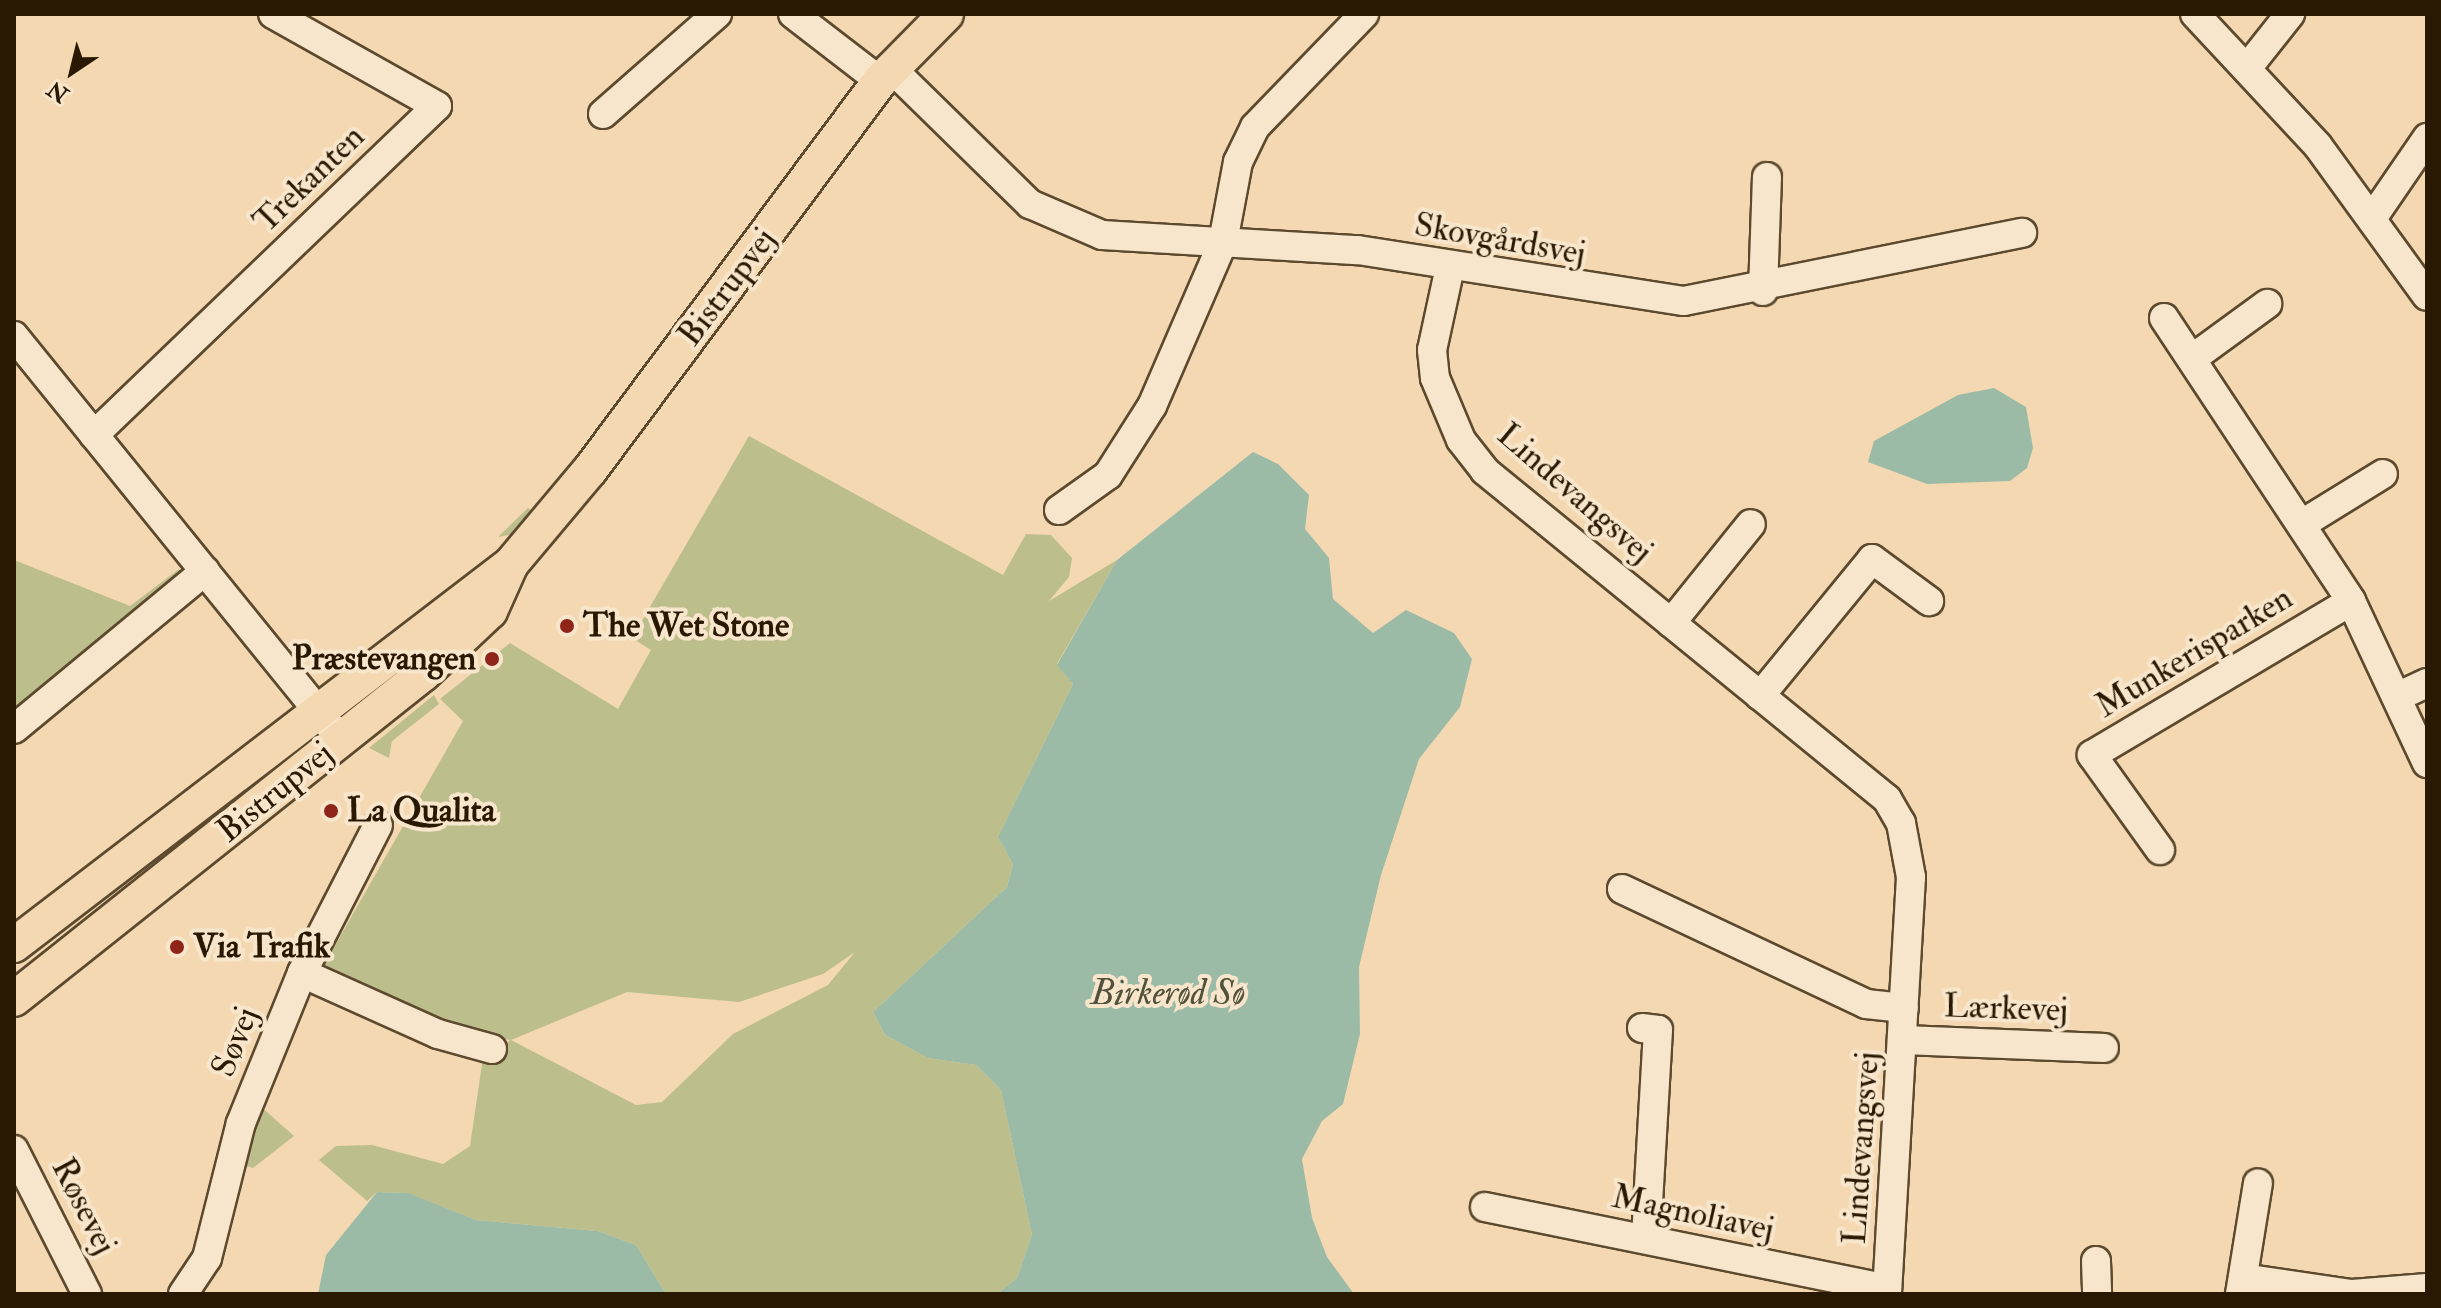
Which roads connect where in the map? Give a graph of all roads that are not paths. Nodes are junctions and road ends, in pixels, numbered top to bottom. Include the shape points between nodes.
1 (273, 14) edge
2 (717, 14) edge
3 (793, 14) edge
4 (946, 14) edge
5 (1364, 14) edge
6 (2195, 14) edge
7 (2290, 14) edge
8 (2248, 67) junction
9 (885, 74) junction
10 (603, 114) dead end
11 (2427, 138) edge
12 (1767, 177) dead end
13 (2373, 217) junction
14 (2022, 233) dead end
15 (1223, 242) junction
16 (1450, 267) junction
17 (1763, 291) junction
18 (2427, 296) edge
19 (2267, 304) dead end
20 (2164, 318) dead end
21 (14, 336) edge
22 (2193, 358) junction
23 (94, 435) junction
24 (2383, 474) dead end
25 (1059, 510) dead end
26 (1751, 524) dead end
27 (2302, 524) junction
28 (511, 564) junction
29 (205, 571) junction
30 (1929, 601) dead end
31 (2351, 601) junction
32 (1671, 623) junction
33 (2427, 683) edge
34 (1760, 696) junction
35 (2397, 697) junction
36 (318, 711) junction
37 (14, 729) edge
38 (341, 739) junction
39 (2427, 763) edge
40 (378, 825) dead end
41 (2160, 850) dead end
42 (1622, 889) dead end
43 (14, 945) edge
44 (302, 973) junction
45 (14, 999) edge
46 (1904, 1008) junction
47 (1642, 1028) dead end
48 (1905, 1040) junction
49 (2104, 1048) dead end
50 (492, 1049) dead end
51 (14, 1150) edge
52 (2258, 1183) dead end
53 (1485, 1207) dead end
54 (1646, 1239) junction
55 (2096, 1261) dead end
56 (2242, 1286) edge
57 (2427, 1288) edge
58 (1887, 1292) edge
59 (87, 1294) edge
60 (183, 1294) edge
61 (2097, 1294) edge
62 (2351, 1294) edge

1 - 23 street, Trekanten via 437,106
2 - 10 street
3 - 9 street, Skovgårdsvej
4 - 9 main road, Bistrupvej
5 - 15 street via 1255,127 1238,162
6 - 8 street
7 - 8 street
8 - 13 street
9 - 15 street, Skovgårdsvej via 1030,204 1065,225 1102,235
9 - 28 main road, Bistrupvej via 590,470
11 - 13 street
12 - 17 street
13 - 18 street
14 - 17 street, Skovgårdsvej
15 - 16 street, Skovgårdsvej via 1358,250
15 - 25 street via 1133,443 1108,475
16 - 17 street, Skovgårdsvej via 1633,298 1684,301
16 - 32 street, Lindevangsvej via 1432,350 1435,378 1461,440 1485,471
19 - 22 street
20 - 22 street, Munkerisparken
21 - 23 street
22 - 27 street, Munkerisparken
23 - 29 street
24 - 27 street
26 - 32 street
27 - 31 street, Munkerisparken
28 - 36 main road, Bistrupvej
28 - 38 main road, Bistrupvej via 490,611
29 - 36 street
29 - 37 street
30 - 34 street via 1872,559
31 - 35 street, Munkerisparken
31 - 41 street, Munkerisparken via 2092,755
32 - 34 street, Lindevangsvej
33 - 35 street
34 - 46 street, Lindevangsvej via 1887,799 1901,823 1911,877
35 - 39 street, Munkerisparken
36 - 38 street
36 - 43 main road, Bistrupvej
38 - 45 main road, Bistrupvej
40 - 44 street, Søvej
42 - 46 street, Lindevangsvej via 1866,1004
44 - 50 street via 438,1034
44 - 60 street, Søvej via 241,1123 207,1258
46 - 48 street, Lindevangsvej
47 - 54 street via 1658,1030
48 - 49 street, Lærkevej
48 - 58 street, Lindevangsvej
51 - 59 street, Røsevej
52 - 56 street
53 - 54 street, Magnoliavej
54 - 58 street, Magnoliavej
55 - 61 street
56 - 62 street
57 - 62 street

